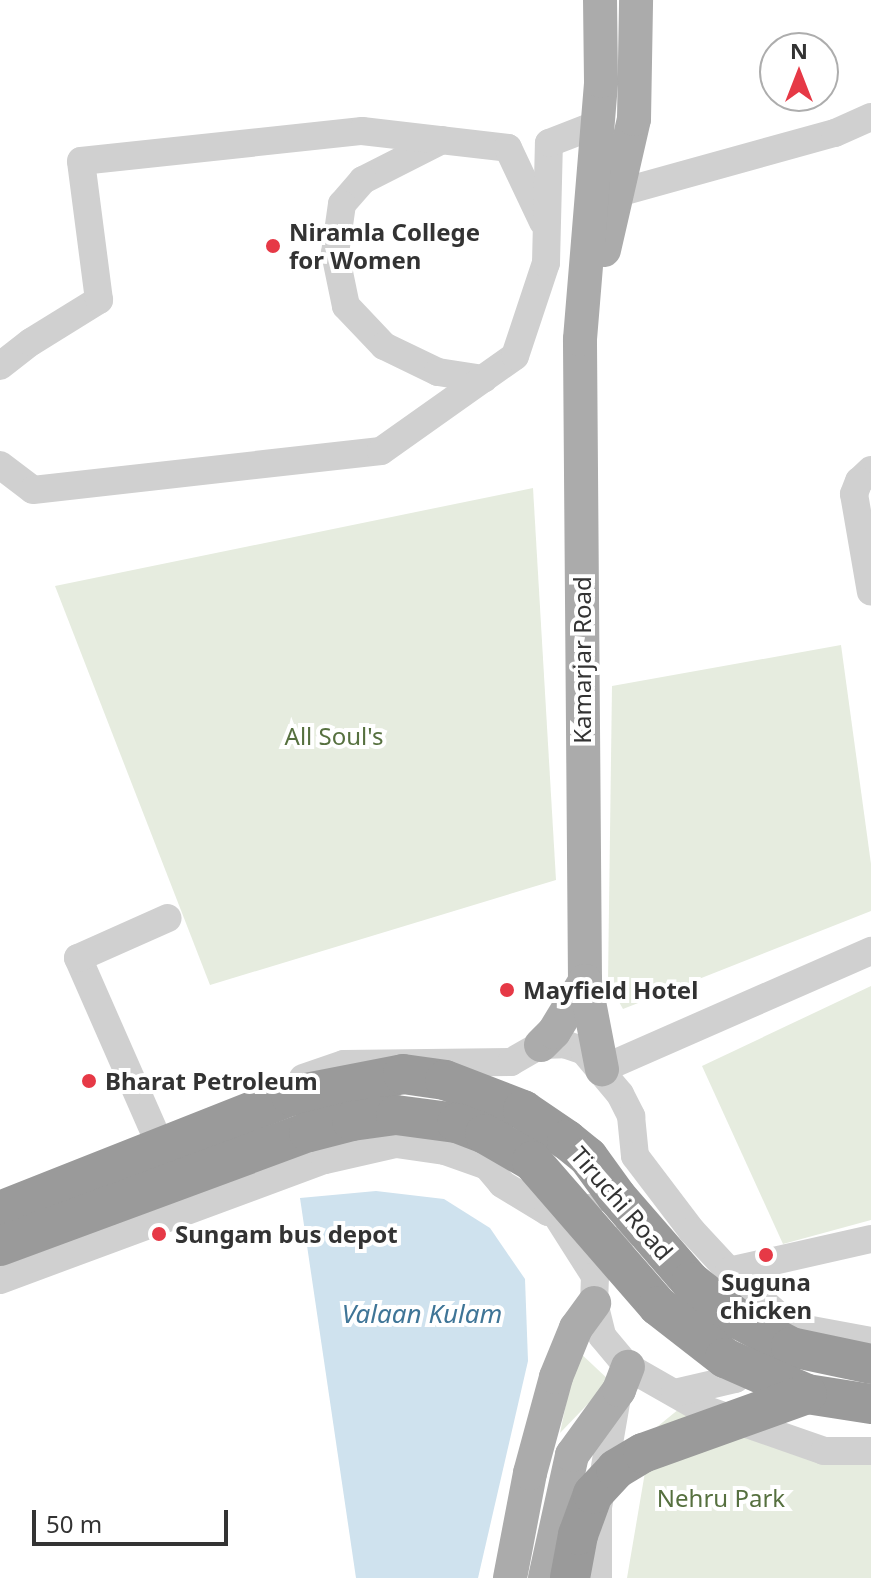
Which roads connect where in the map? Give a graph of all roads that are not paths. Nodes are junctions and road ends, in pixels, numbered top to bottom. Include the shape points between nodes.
1 (600, 0) edge
2 (636, 0) edge
3 (871, 117) edge
4 (598, 124) junction
5 (442, 140) junction
6 (618, 193) junction
7 (547, 230) junction
8 (580, 339) junction
9 (0, 366) edge
10 (483, 379) junction
11 (0, 465) edge
12 (871, 470) edge
13 (871, 592) edge
14 (168, 918) dead end
15 (871, 951) edge
16 (585, 981) junction
17 (541, 1045) junction
18 (511, 1062) junction
19 (602, 1069) junction
20 (154, 1131) junction
21 (635, 1156) junction
22 (487, 1166) junction
23 (0, 1195) edge
24 (0, 1211) edge
25 (555, 1213) junction
26 (683, 1218) junction
27 (871, 1239) edge
28 (0, 1246) edge
29 (729, 1271) junction
30 (0, 1280) edge
31 (594, 1290) junction
32 (790, 1326) junction
33 (871, 1341) edge
34 (871, 1364) edge
35 (624, 1378) junction
36 (675, 1393) junction
37 (807, 1394) junction
38 (871, 1404) edge
39 (871, 1451) edge
40 (510, 1578) edge
41 (545, 1578) edge
42 (570, 1578) edge
43 (598, 1578) edge

1 - 4 main road, Kamarjar Road
2 - 6 main road, Kamarjar Road via 634,119
3 - 6 street via 835,133
4 - 7 street via 549,143
4 - 8 main road, Kamarjar Road
5 - 7 street via 508,148
5 - 9 street via 362,131 81,161 99,300
5 - 10 street via 363,180 342,204 335,253 346,306 384,346 438,372
6 - 8 main road, Kamarjar Road
7 - 10 street via 546,263 515,356
8 - 16 main road, Kamarjar Road
10 - 11 street via 381,451 33,490
12 - 13 street via 854,494
14 - 20 street via 78,958
15 - 19 street
16 - 17 main road
16 - 19 main road, Kamarjar Road
17 - 18 street
17 - 19 street via 564,1044 584,1051
18 - 20 street via 344,1064
18 - 22 street via 496,1074 481,1107 480,1146
19 - 21 street via 631,1116
20 - 23 street
21 - 25 street via 611,1197
21 - 26 street
22 - 25 street via 502,1184
22 - 30 street via 445,1151 396,1144 364,1150 138,1226
24 - 34 highway, Tiruchi Road via 291,1096 403,1074 445,1080 523,1110 588,1157 691,1282 738,1319 791,1347
25 - 31 street
26 - 29 street
26 - 31 street via 619,1240
27 - 29 street
28 - 37 highway, Tiruchi Road via 309,1132 396,1115 457,1123 532,1161 647,1295 689,1332 725,1358
29 - 32 street
31 - 35 street via 602,1336
31 - 40 main road via 556,1377
32 - 33 street
32 - 36 street via 735,1379
35 - 36 street
35 - 41 main road via 572,1455
35 - 43 street via 611,1420 598,1507
36 - 39 street via 698,1407 824,1451
37 - 38 highway, Tiruchi Road
37 - 42 highway via 643,1453 616,1469 593,1494

